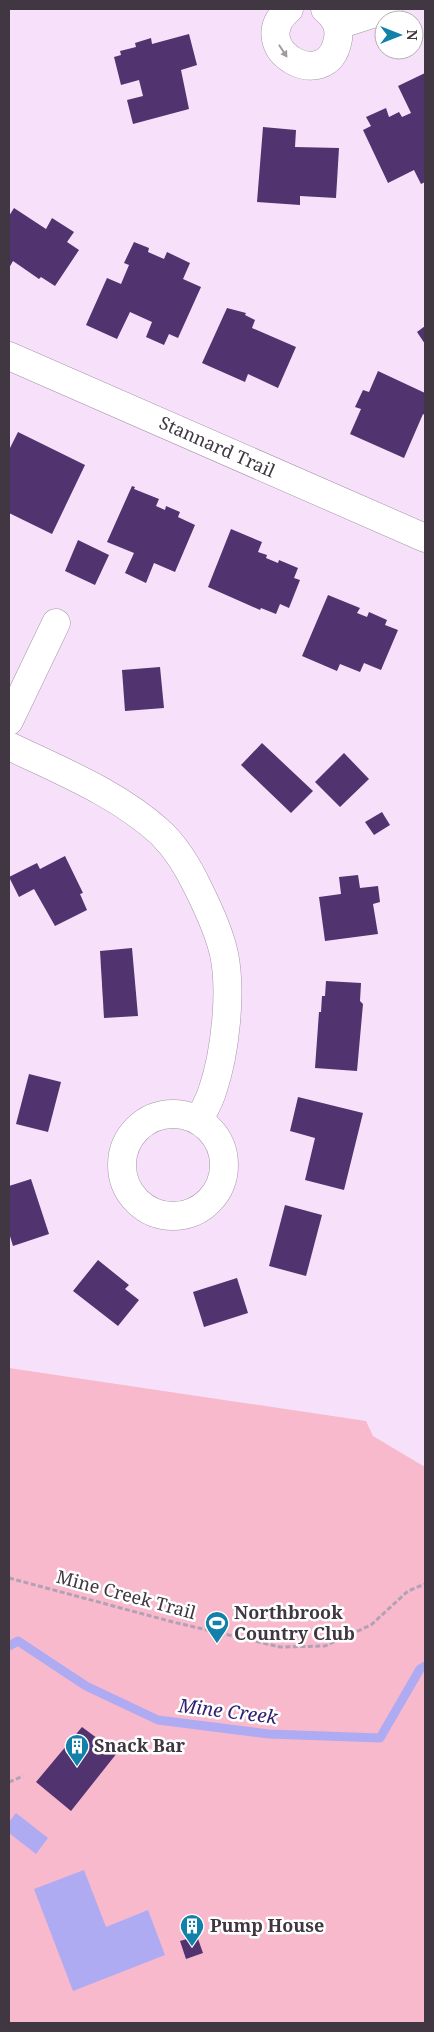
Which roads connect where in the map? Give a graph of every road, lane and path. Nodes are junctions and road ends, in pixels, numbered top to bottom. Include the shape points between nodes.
1 (289, 9) edge
2 (388, 9) edge
3 (332, 17) edge
4 (9, 356) edge
5 (425, 538) edge
6 (56, 623) dead end
7 (9, 721) edge
8 (9, 746) edge
9 (199, 1120) dead end
10 (9, 1578) edge
11 (425, 1584) edge
12 (23, 1776) dead end
13 (9, 1782) edge

1 -> 3 street via 282,15 276,30 277,41 281,52 297,64 317,65 327,59 337,45
2 - 3 street
4 - 5 street, Stannard Trail
6 - 7 street
8 - 9 street via 128,807 163,835 189,870 209,910 224,955 227,1000 223,1051 213,1090
10 - 11 path, Mine Creek Trail via 280,1647 325,1646 372,1625 408,1591
12 - 13 path

